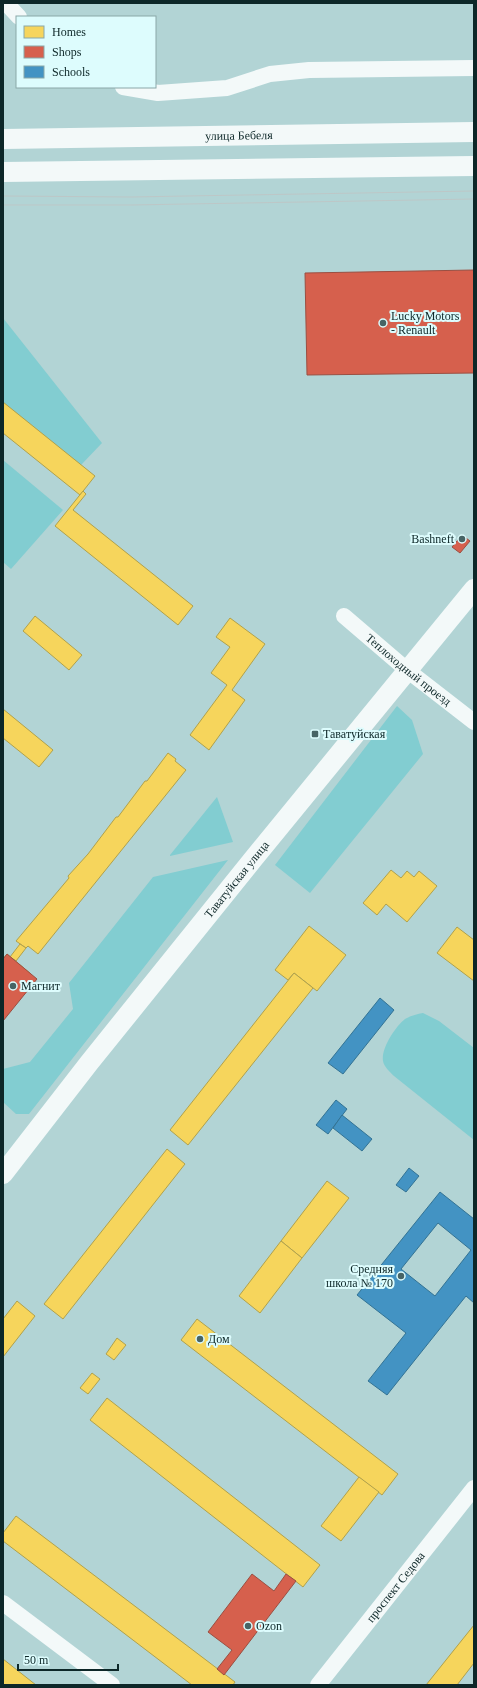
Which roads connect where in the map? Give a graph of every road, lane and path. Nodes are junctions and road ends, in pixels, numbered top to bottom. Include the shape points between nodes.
1 (6, 3) edge
2 (19, 16) edge
3 (474, 68) edge
4 (128, 88) edge
5 (474, 132) edge
6 (3, 139) edge
7 (474, 166) edge
8 (3, 172) edge
9 (474, 589) edge
10 (344, 616) dead end
11 (407, 670) junction
12 (474, 722) edge
13 (3, 1174) edge
14 (474, 1488) edge
15 (3, 1603) edge
16 (112, 1685) edge
17 (318, 1685) edge

1 - 2 street
3 - 4 street via 309,70 270,74 227,88 158,93
5 - 6 main road, улица Бебеля
7 - 8 main road
9 - 11 main road, Таватуйская улица
10 - 11 street, Теплоходный проезд
11 - 12 street, Теплоходный проезд
11 - 13 main road, Таватуйская улица via 94,1057
14 - 17 street, проспект Седова
15 - 16 street

